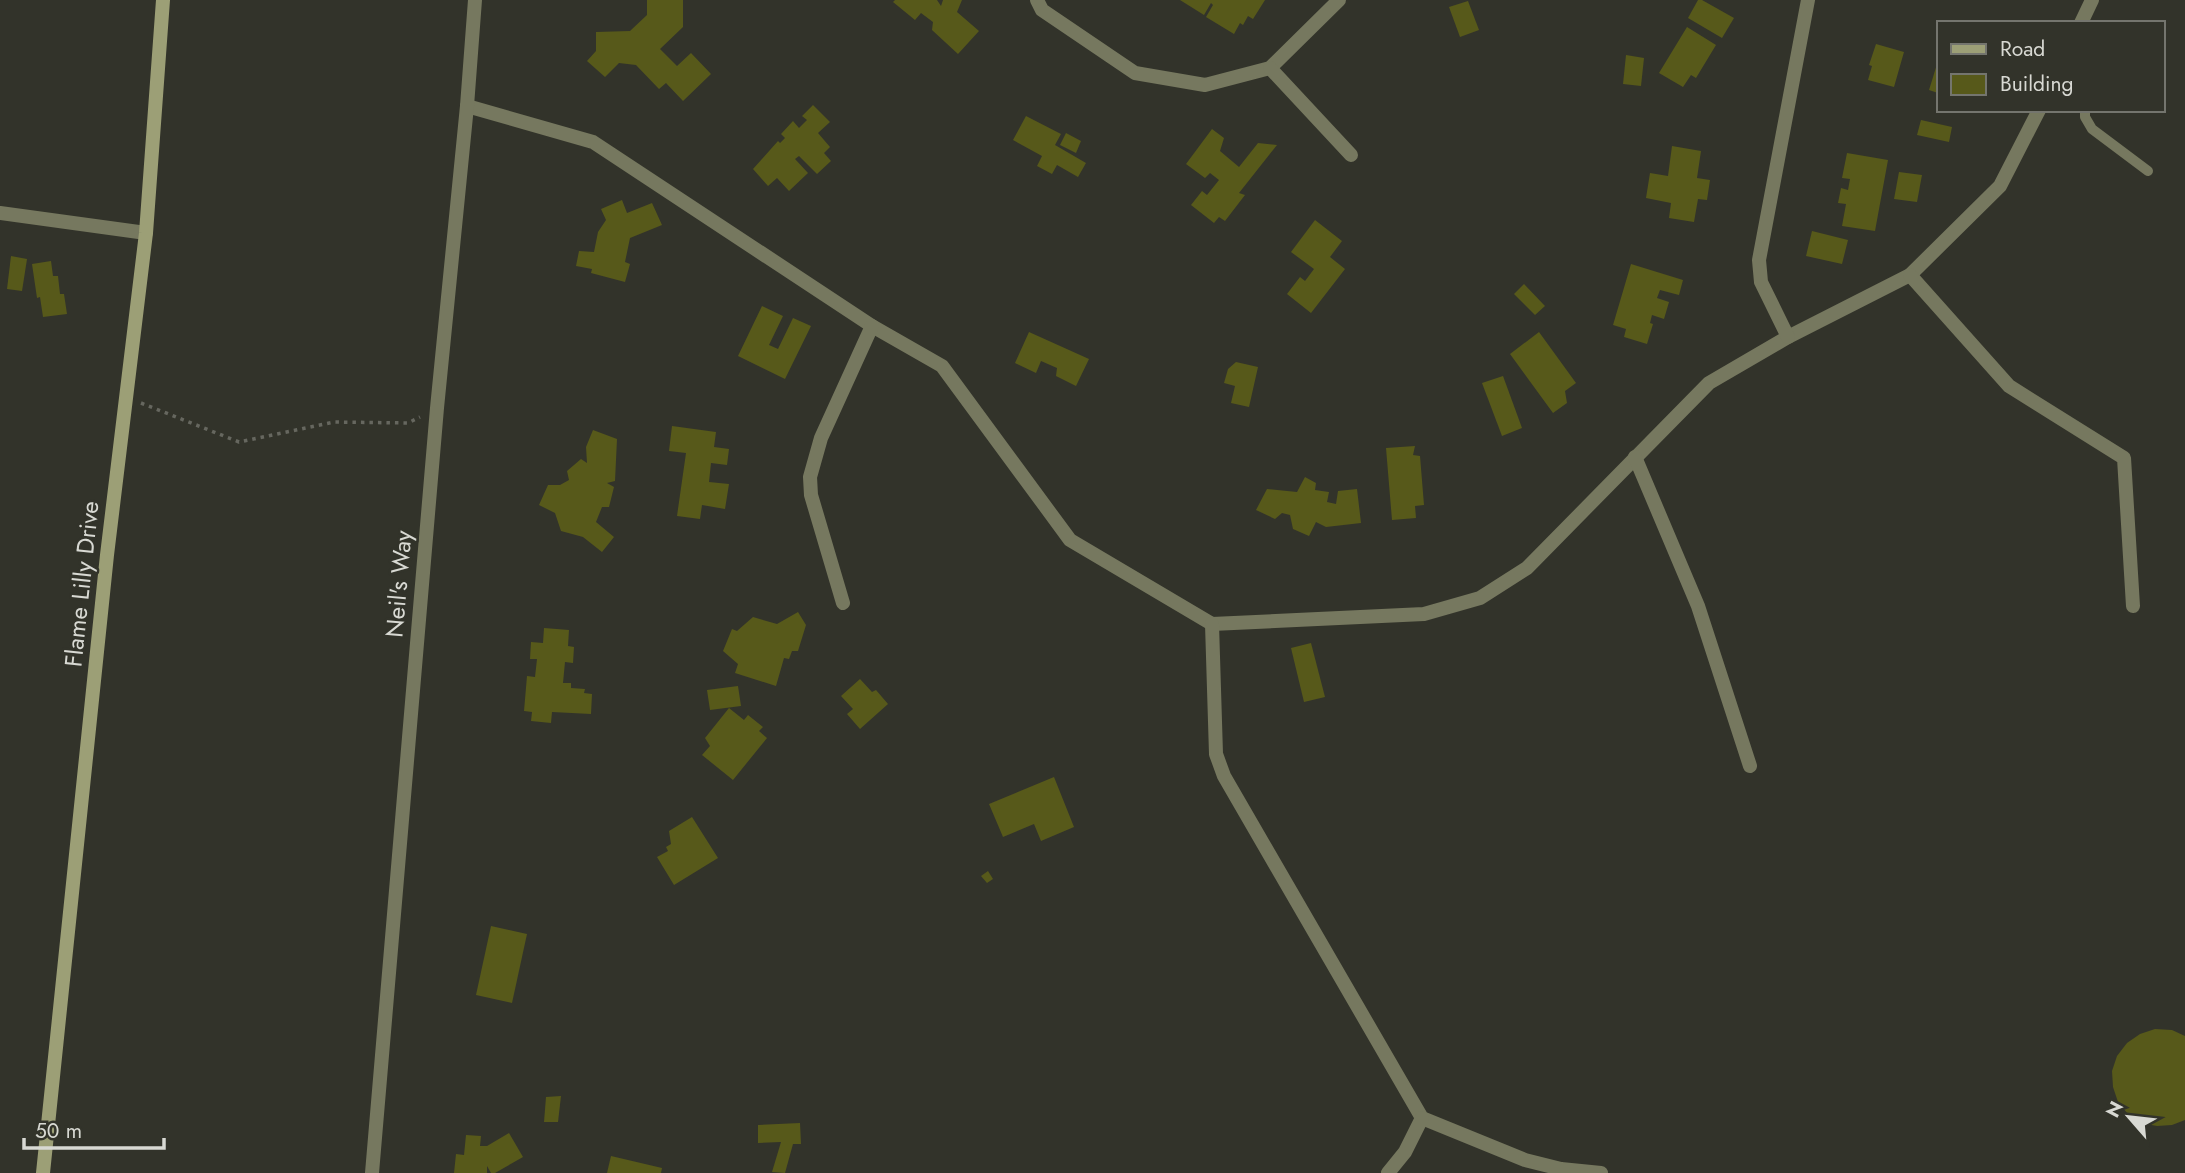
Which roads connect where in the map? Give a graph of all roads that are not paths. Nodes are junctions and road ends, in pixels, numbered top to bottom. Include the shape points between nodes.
1 (163, 0) edge
2 (475, 0) edge
3 (1037, 0) edge
4 (1339, 0) edge
5 (1808, 0) edge
6 (2092, 0) edge
7 (2082, 21) edge
8 (1270, 68) junction
9 (467, 106) junction
10 (2038, 112) edge
11 (2085, 112) edge
12 (1351, 155) dead end
13 (2148, 171) dead end
14 (0, 213) edge
15 (146, 233) junction
16 (1910, 275) junction
17 (873, 326) junction
18 (1788, 337) junction
19 (1635, 457) junction
20 (843, 603) dead end
21 (2133, 606) dead end
22 (1212, 624) junction
23 (1750, 766) dead end
24 (1422, 1118) junction
25 (43, 1173) edge
26 (372, 1173) edge
27 (1388, 1173) edge
28 (1601, 1173) edge

1 - 15 street, Flame Lilly Drive
2 - 9 street, Neil's Way
3 - 8 street via 1042,10 1135,74 1205,85
4 - 8 street
5 - 18 street via 1759,260 1761,282
6 - 7 street
8 - 12 street
9 - 17 street via 593,142
9 - 26 street, Neil's Way
10 - 16 street via 2000,186
11 - 13 lane via 2092,129
14 - 15 street
15 - 25 street, Flame Lilly Drive via 107,555
16 - 18 street
16 - 21 street via 2009,386 2124,458
17 - 20 street via 821,438 810,477 811,495
17 - 22 street via 942,366 1070,540
18 - 19 street via 1709,383
19 - 22 street via 1527,568 1480,598 1424,614
19 - 23 street via 1698,606
22 - 24 street via 1216,754 1224,776
24 - 27 street
24 - 28 street via 1525,1160

